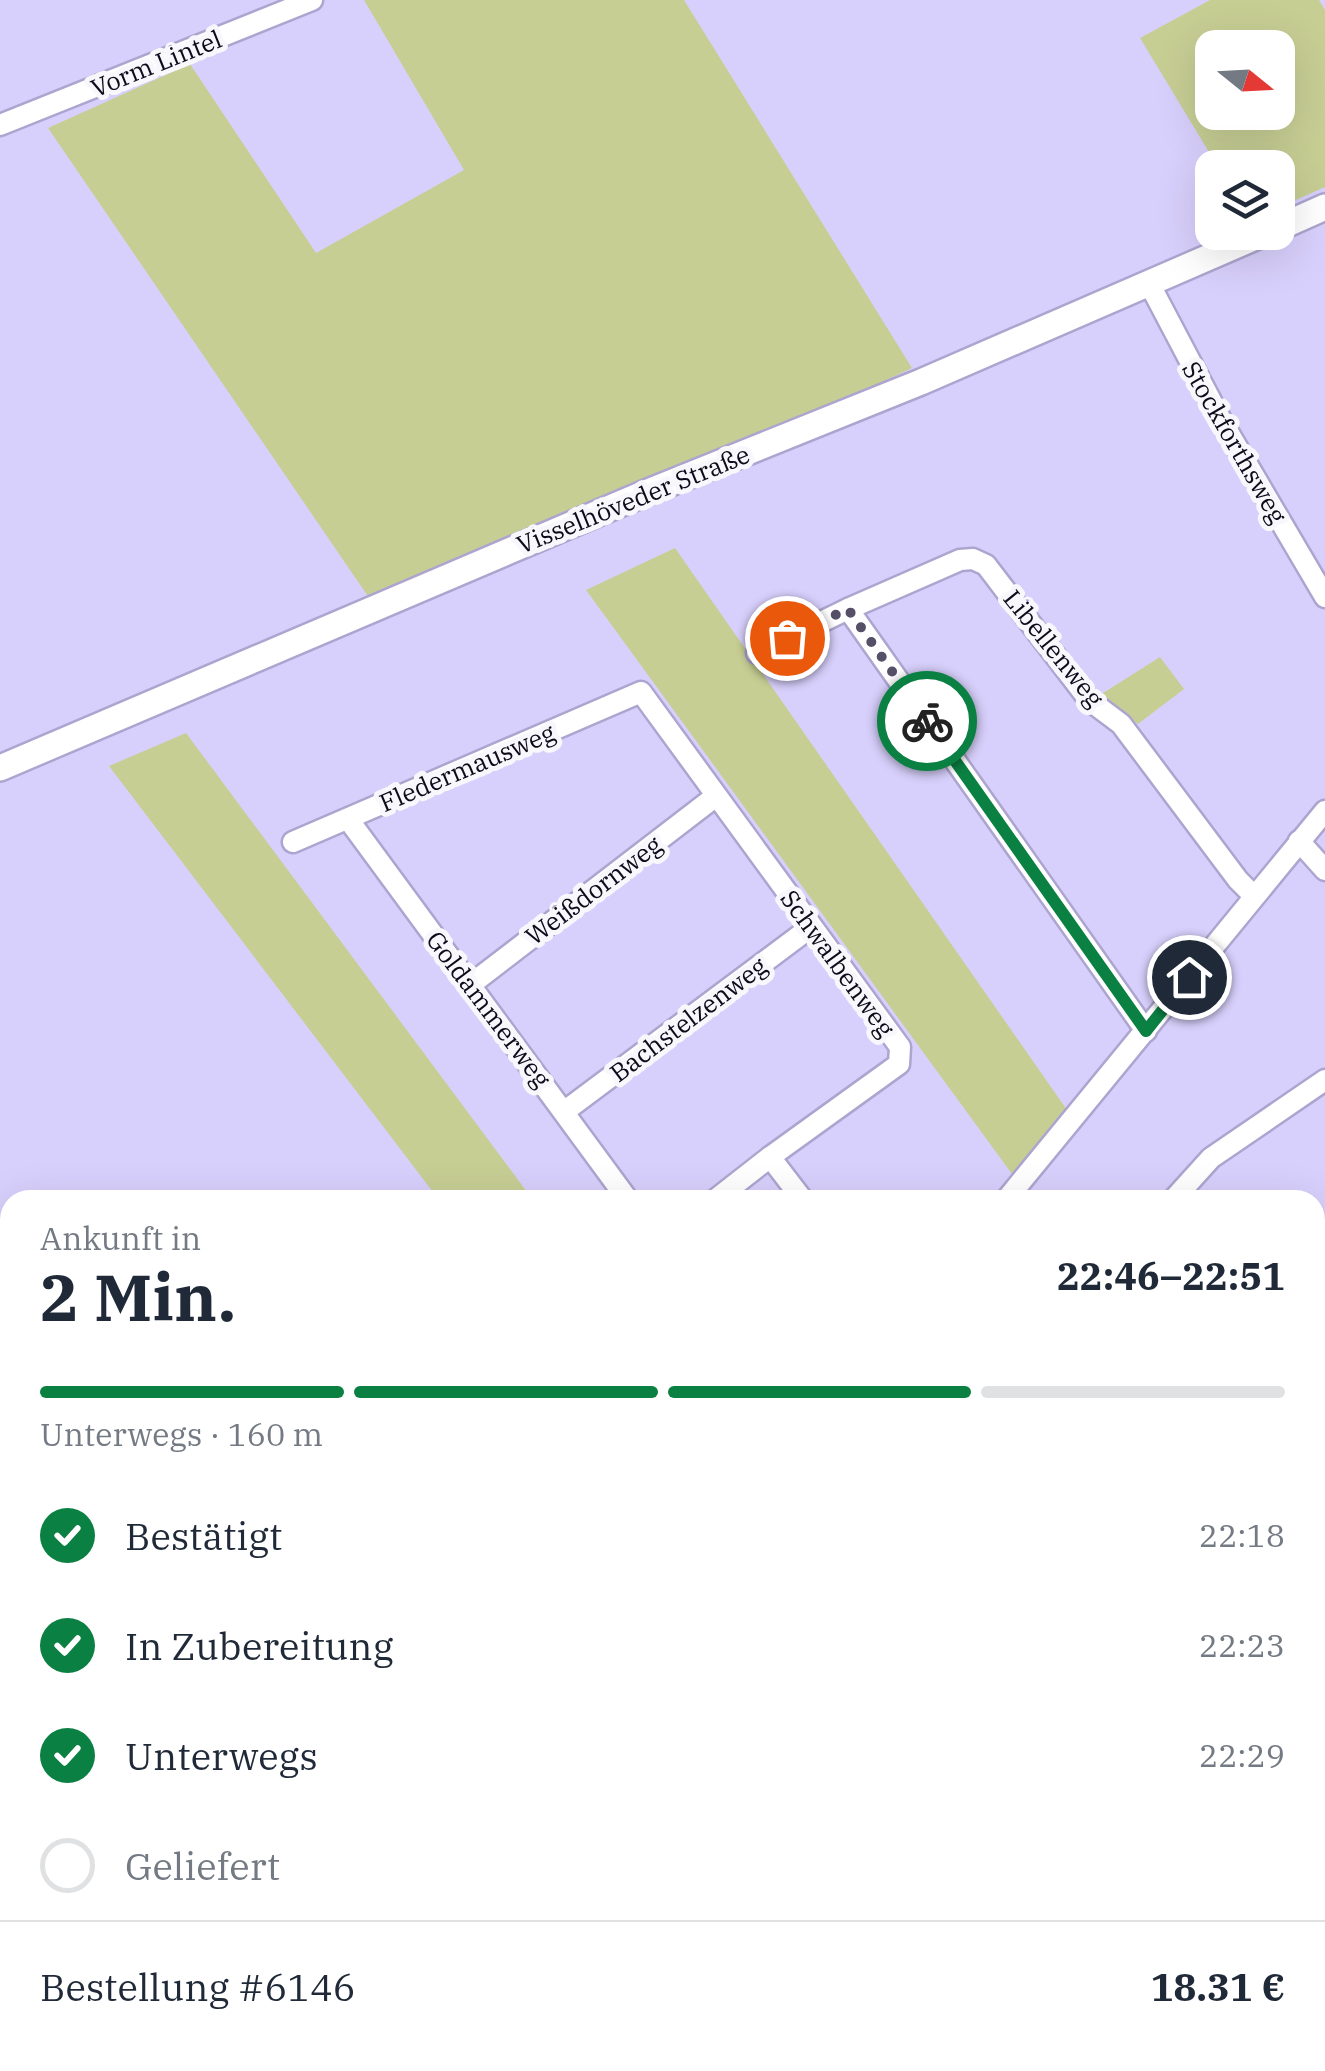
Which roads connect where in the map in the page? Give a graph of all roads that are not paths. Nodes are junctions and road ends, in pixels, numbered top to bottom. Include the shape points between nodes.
1 (312, 0) edge
2 (0, 125) edge
3 (1325, 207) edge
4 (1295, 220) edge
5 (1228, 250) edge
6 (1150, 285) junction
7 (1325, 597) edge
8 (848, 609) junction
9 (757, 653) dead end
10 (641, 692) joint
11 (0, 768) edge
12 (716, 796) junction
13 (1325, 811) edge
14 (348, 819) junction
15 (1299, 840) junction
16 (293, 842) dead end
17 (1325, 870) edge
18 (1253, 895) junction
19 (811, 927) junction
20 (470, 985) junction
21 (1146, 1031) junction
22 (1325, 1080) edge
23 (566, 1111) junction
24 (770, 1157) junction
25 (621, 1190) edge
26 (728, 1190) edge
27 (796, 1190) edge
28 (1014, 1190) edge
29 (1183, 1190) edge

1 - 2 street, Vorm Lintel
3 - 4 main road
5 - 6 main road, Visselhöveder Straße
6 - 7 street, Stockforthsweg
6 - 11 main road, Visselhöveder Straße
8 - 9 street, Libellenweg
8 - 18 street, Libellenweg via 960,560 982,562 1090,700 1129,734
8 - 21 street
10 - 12 street, Schwalbenweg
10 - 14 street, Fledermausweg
12 - 19 street, Schwalbenweg
12 - 20 street, Weißdornweg
13 - 15 street
14 - 16 street, Fledermausweg
14 - 20 street, Goldammerweg
15 - 17 street
15 - 18 street
18 - 21 street
19 - 23 street, Bachstelzenweg
19 - 24 street, Schwalbenweg via 900,1048 898,1064
20 - 23 street, Goldammerweg
21 - 28 street
22 - 29 street via 1211,1158
23 - 25 street, Goldammerweg
24 - 26 street
24 - 27 street

